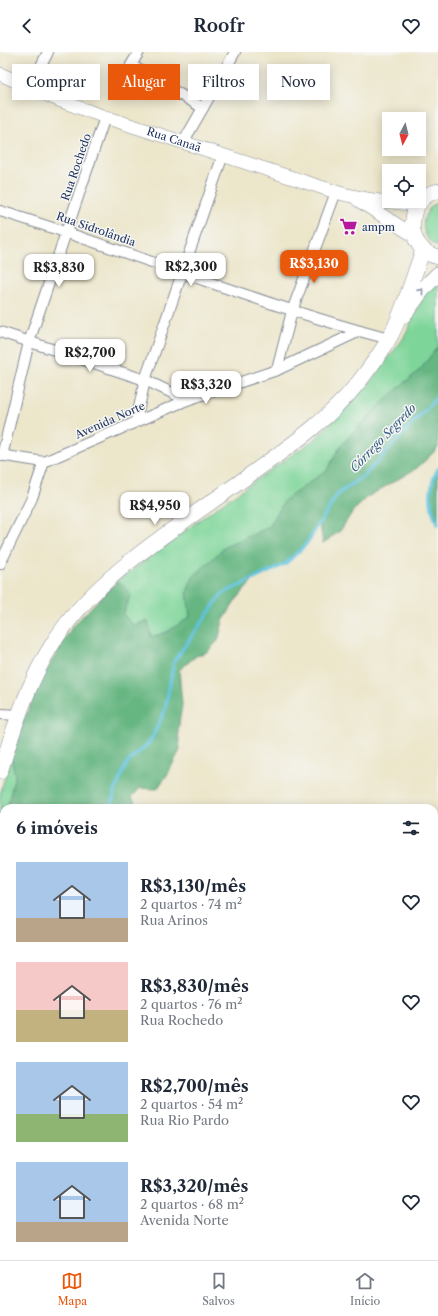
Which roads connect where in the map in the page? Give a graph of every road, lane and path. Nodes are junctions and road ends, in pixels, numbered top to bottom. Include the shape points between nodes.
1 (48, 52) edge
2 (139, 52) edge
3 (235, 52) edge
4 (42, 64) edge
5 (0, 74) edge
6 (203, 108) junction
7 (105, 117) junction
8 (184, 141) junction
9 (223, 155) junction
10 (438, 191) edge
11 (336, 192) junction
12 (351, 196) junction
13 (426, 197) edge
14 (382, 200) edge
15 (416, 208) edge
16 (0, 210) edge
17 (66, 231) junction
18 (413, 235) junction
19 (423, 250) junction
20 (438, 256) edge
21 (181, 272) junction
22 (438, 274) edge
23 (292, 311) junction
24 (360, 331) junction
25 (0, 332) edge
26 (390, 336) junction
27 (30, 342) junction
28 (277, 370) junction
29 (145, 380) junction
30 (187, 400) junction
31 (136, 421) junction
32 (1, 456) edge
33 (44, 462) junction
34 (4, 548) edge
35 (0, 564) edge
36 (0, 714) edge
37 (19, 716) junction
38 (0, 772) edge

1 - 4 street
2 - 6 street via 131,65
3 - 6 street
5 - 7 street, Rua Canaã
6 - 8 street
7 - 8 street, Rua Canaã
7 - 17 street, Rua Rochedo
8 - 9 street, Rua Canaã
9 - 11 street, Rua Canaã
9 - 21 street
10 - 13 main road
11 - 12 street, Rua Canaã
11 - 23 street
12 - 14 street, Rua Canaã
12 - 18 street, Rua Canaã
15 - 18 main road via 413,214
16 - 17 street, Rua Sidrolândia
17 - 21 street, Rua Sidrolândia
17 - 27 street, Rua Rochedo
18 - 19 main road
19 - 20 main road
19 - 26 main road
21 - 23 street, Rua Sidrolândia
21 - 29 street
26 -> 22 main road via 424,288
23 - 24 street, Rua Sidrolândia
23 - 28 street
24 - 26 street, Rua Sidrolândia
24 - 28 street, Avenida Norte
25 - 27 street
26 - 37 main road via 358,383 311,430 134,558 89,597 52,644
27 - 29 street
27 - 32 street, Rua Rochedo
28 - 30 street, Avenida Norte
29 - 30 street
29 - 31 street
30 - 31 street, Avenida Norte
31 - 33 street, Avenida Norte
32 - 33 street
33 - 34 street via 32,498
34 - 35 street
36 - 37 street
37 - 38 main road

